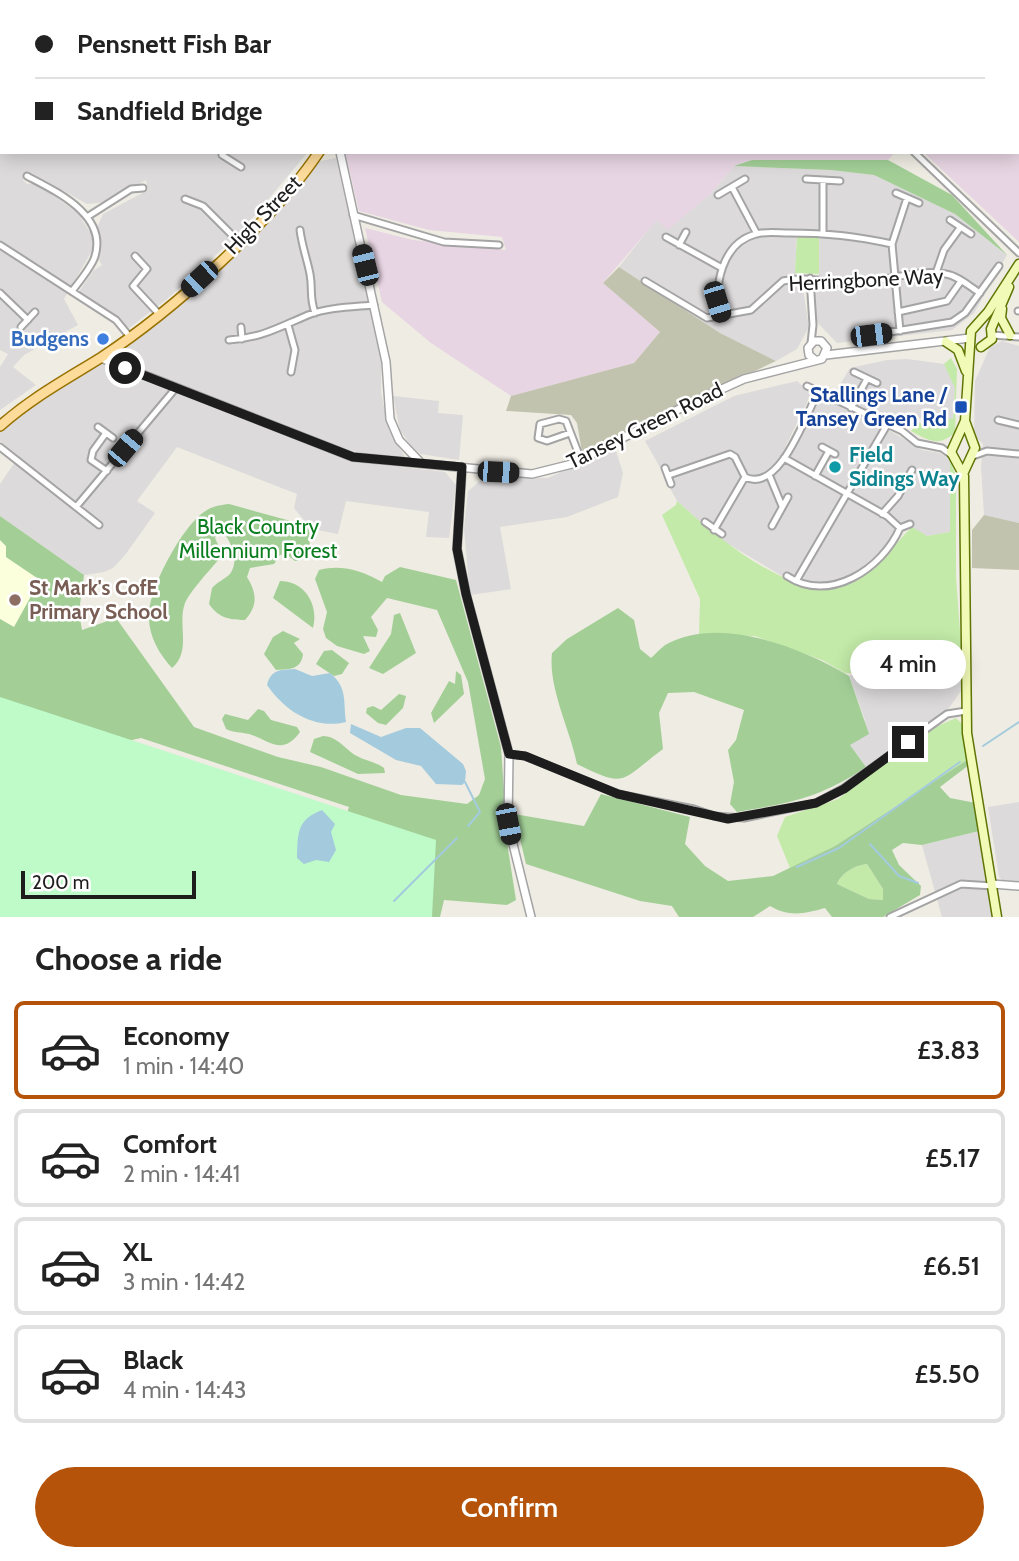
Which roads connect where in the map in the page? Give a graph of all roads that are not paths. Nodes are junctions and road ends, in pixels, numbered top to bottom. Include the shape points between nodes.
1 (234, 154) edge
2 (315, 154) edge
3 (340, 154) edge
4 (916, 154) edge
5 (222, 155) dead end
6 (229, 160) junction
7 (241, 167) dead end
8 (27, 176) dead end
9 (745, 179) dead end
10 (807, 179) dead end
11 (823, 180) junction
12 (840, 181) dead end
13 (732, 187) junction
14 (143, 188) dead end
15 (896, 193) dead end
16 (718, 195) dead end
17 (907, 198) junction
18 (184, 199) dead end
19 (919, 203) dead end
20 (194, 204) junction
21 (192, 212) dead end
22 (353, 215) junction
23 (87, 217) junction
24 (950, 220) dead end
25 (960, 228) junction
26 (300, 230) dead end
27 (686, 232) dead end
28 (823, 233) junction
29 (757, 234) junction
30 (971, 234) dead end
31 (666, 237) dead end
32 (301, 240) junction
33 (292, 241) dead end
34 (239, 242) junction
35 (892, 244) junction
36 (499, 245) dead end
37 (679, 245) junction
38 (0, 246) edge
39 (1019, 253) edge
40 (135, 256) dead end
41 (1019, 265) edge
42 (999, 266) dead end
43 (722, 268) junction
44 (936, 273) junction
45 (810, 278) junction
46 (894, 278) junction
47 (645, 281) dead end
48 (961, 281) junction
49 (72, 291) junction
50 (0, 293) edge
51 (980, 293) junction
52 (1002, 303) junction
53 (374, 305) junction
54 (35, 312) dead end
55 (898, 312) junction
56 (315, 313) junction
57 (159, 314) junction
58 (721, 315) junction
59 (28, 320) junction
60 (288, 325) junction
61 (813, 325) junction
62 (976, 326) junction
63 (21, 327) dead end
64 (240, 327) dead end
65 (900, 331) junction
66 (992, 332) junction
67 (871, 335) dead end
68 (1015, 336) edge
69 (130, 337) junction
70 (242, 339) junction
71 (229, 340) dead end
72 (971, 340) junction
73 (946, 342) junction
74 (809, 346) junction
75 (825, 347) junction
76 (981, 347) junction
77 (101, 358) junction
78 (285, 359) dead end
79 (814, 359) junction
80 (293, 360) junction
81 (787, 366) junction
82 (291, 372) dead end
83 (854, 372) dead end
84 (968, 378) junction
85 (867, 379) junction
86 (877, 383) dead end
87 (807, 386) dead end
88 (175, 388) junction
89 (818, 392) junction
90 (33, 397) junction
91 (851, 408) junction
92 (1015, 414) dead end
93 (0, 418) edge
94 (998, 420) dead end
95 (965, 421) junction
96 (1016, 423) edge
97 (887, 425) junction
98 (0, 426) edge
99 (98, 428) dead end
100 (106, 433) junction
101 (570, 433) junction
102 (113, 438) dead end
103 (955, 441) junction
104 (972, 443) junction
105 (0, 447) edge
106 (822, 447) dead end
107 (942, 448) junction
108 (987, 452) junction
109 (1019, 454) edge
110 (954, 457) junction
111 (972, 457) junction
112 (784, 458) junction
113 (581, 460) junction
114 (420, 462) junction
115 (462, 467) junction
116 (665, 468) dead end
117 (912, 470) dead end
118 (107, 471) junction
119 (963, 474) junction
120 (669, 475) junction
121 (815, 476) junction
122 (745, 477) junction
123 (770, 477) junction
124 (907, 480) junction
125 (914, 483) dead end
126 (671, 485) dead end
127 (848, 494) junction
128 (788, 496) dead end
129 (782, 506) junction
130 (76, 507) junction
131 (882, 513) junction
132 (705, 522) dead end
133 (910, 524) dead end
134 (99, 525) dead end
135 (772, 526) dead end
136 (900, 528) junction
137 (714, 530) junction
138 (722, 534) dead end
139 (787, 576) dead end
140 (796, 581) junction
141 (966, 711) junction
142 (509, 754) junction
143 (993, 885) junction
144 (1019, 886) edge
145 (531, 917) edge
146 (890, 917) edge
147 (998, 917) edge

1 - 6 street
2 - 34 main road, High Street via 276,206
3 - 22 street
4 - 39 street
5 - 6 street
6 - 7 street
8 - 23 street via 54,190
9 - 13 street
10 - 11 street
11 - 12 street
11 - 28 street
13 - 16 street
13 - 29 street
14 - 23 street via 131,189
15 - 17 street
17 - 19 street
17 - 35 street
18 - 20 street
20 - 21 street
20 - 34 street via 203,206
22 - 36 street via 444,242
22 - 53 street
23 - 49 street via 95,230 96,251
24 - 25 street
25 - 30 street
25 - 44 street via 944,250
26 - 32 street
27 - 37 street
28 - 29 street
28 - 35 street
29 - 43 street via 733,250
31 - 37 street
32 - 33 street
32 - 56 street
34 - 57 main road, High Street
35 - 46 street
37 - 43 street
38 - 49 street
40 - 57 street via 147,270 133,286
41 - 52 main road
41 - 62 main road
42 - 51 street
43 - 58 street via 717,291
44 - 46 street, Herringbone Way
44 - 48 street, Herringbone Way
45 - 46 street, Herringbone Way via 852,283
45 - 58 street, Herringbone Way via 783,281 759,306
45 - 61 street
46 - 55 street
47 - 58 street, Herringbone Way via 702,317
48 - 51 street, Herringbone Way
48 - 55 street via 940,304
49 - 69 street via 116,320
50 - 59 street
51 - 65 street via 952,322
52 - 66 main road
52 - 68 main road via 1001,318
53 - 56 street
53 - 114 street via 386,362 390,419 399,440
54 - 59 street
55 - 65 street
56 - 60 street
57 - 69 main road, High Street
59 - 63 street
60 - 70 street
60 - 80 street
61 - 74 street
61 - 75 street
62 - 66 main road via 982,324
62 - 72 main road
64 - 70 street
65 - 67 street
66 - 68 street
66 - 76 main road via 991,342
69 - 77 main road, High Street
70 - 71 street
72 - 73 street, Tansey Green Road
72 - 76 main road
72 - 84 main road
73 - 75 street, Tansey Green Road via 843,352
73 - 84 main road via 958,350
74 - 75 street, Tansey Green Road
74 - 79 street
74 - 81 street, Tansey Green Road
75 - 79 street, Tansey Green Road
76 - 84 main road
77 - 88 street, Tansey Green Road
77 - 90 main road, High Street
78 - 80 street
79 - 81 street, Tansey Green Road
80 - 82 street
81 - 113 street, Tansey Green Road via 691,403
83 - 85 street
84 - 95 main road
85 - 86 street
85 - 91 street
87 - 89 street
88 - 114 street, Tansey Green Road via 353,457
88 - 118 street
89 - 91 street
89 - 112 street
90 - 93 main road, High Street
90 - 98 main road, High Street
91 - 97 street
92 - 96 street
94 - 96 street
95 - 103 main road
95 - 104 main road
97 - 107 street via 926,446
97 - 127 street
99 - 100 street
100 - 102 street
100 - 118 street via 91,460
101 - 101 street via 566,421 559,419 540,424 538,438 547,441
101 - 113 street
103 - 104 main road
103 - 107 street
103 - 110 main road
104 - 108 street
104 - 111 main road
105 - 130 street
106 - 121 street via 832,453
107 - 110 street
108 - 109 street
108 - 111 street
110 - 111 main road via 963,461
110 - 119 main road
111 - 119 main road
112 - 121 street
112 - 123 street
113 - 115 street, Tansey Green Road via 532,474
114 - 115 street, Tansey Green Road
115 - 142 street via 457,549
116 - 120 street
117 - 124 street
118 - 130 street
119 - 141 main road
120 - 122 street via 730,454
120 - 126 street
121 - 127 street
122 - 123 street via 756,482
122 - 137 street
123 - 129 street
124 - 125 street
124 - 131 street
127 - 131 street
127 - 140 street
128 - 129 street
129 - 135 street
130 - 134 street
131 - 136 street
132 - 137 street
133 - 136 street
136 - 140 street via 891,544 848,581 835,586
137 - 138 street
139 - 140 street
141 - 142 street via 947,714 844,789 816,803 728,819 618,794 525,756
141 - 143 main road
142 - 145 street via 508,824
143 - 144 street
143 - 146 street via 961,884
143 - 147 main road

